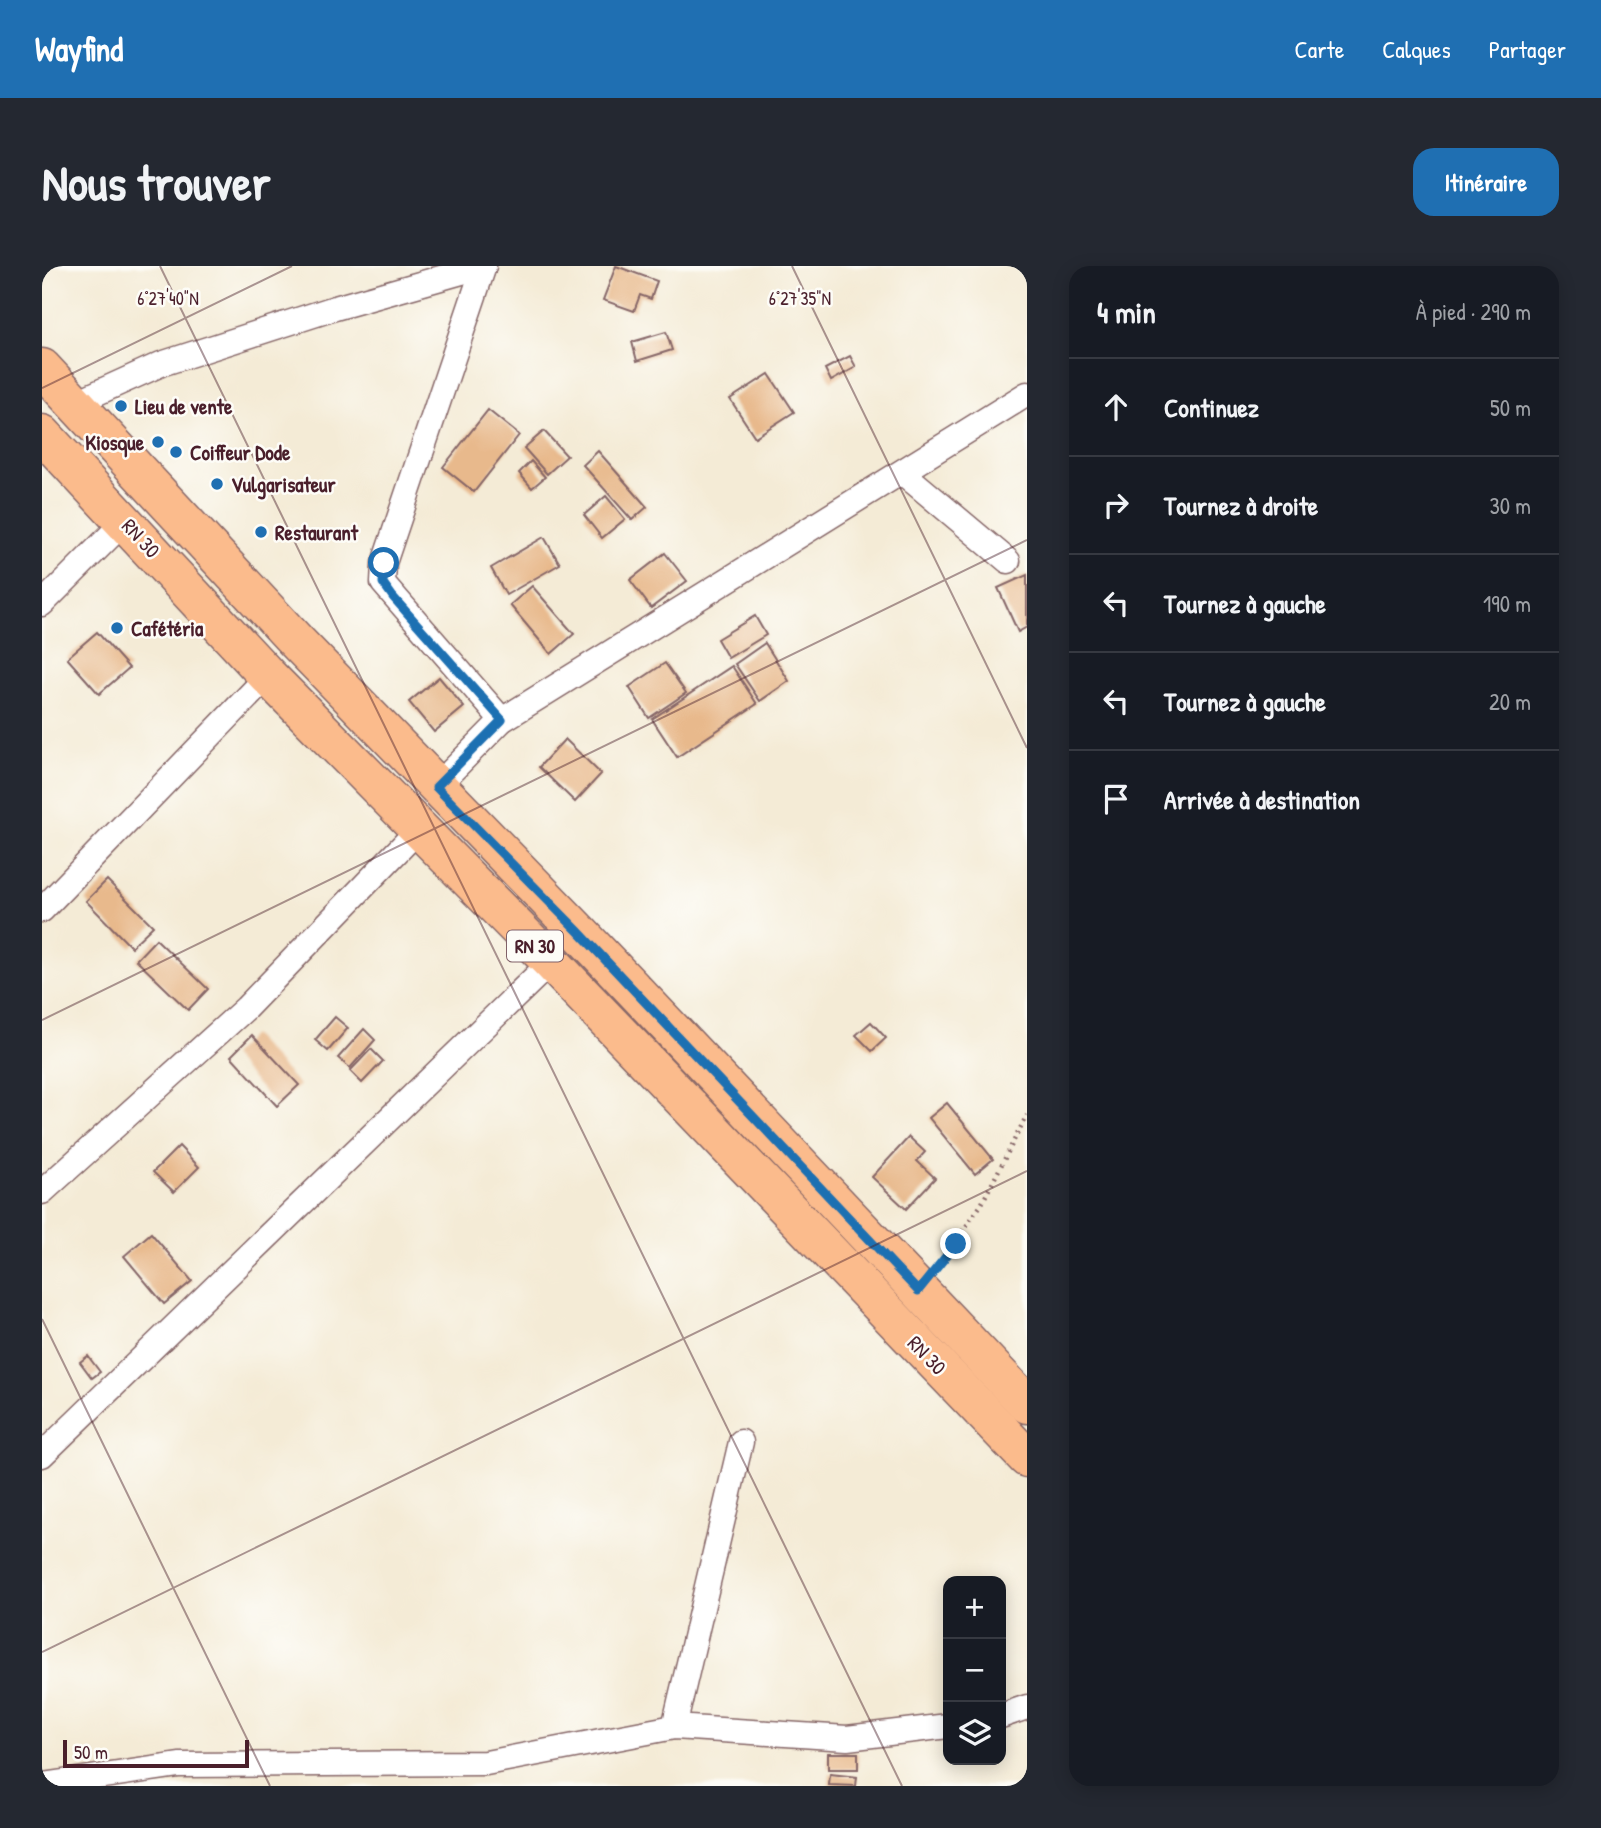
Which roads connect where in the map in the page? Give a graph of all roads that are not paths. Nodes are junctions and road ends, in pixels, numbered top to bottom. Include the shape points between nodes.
1 (484, 266) edge
2 (42, 368) edge
3 (1027, 394) edge
4 (75, 403) junction
5 (42, 434) edge
6 (903, 473) junction
7 (125, 522) junction
8 (1008, 561) dead end
9 (42, 604) edge
10 (268, 676) junction
11 (502, 720) junction
12 (436, 787) junction
13 (420, 828) junction
14 (42, 910) edge
15 (551, 962) junction
16 (43, 1191) edge
17 (1027, 1404) edge
18 (741, 1442) dead end
19 (42, 1455) edge
20 (1027, 1458) edge
21 (1027, 1707) edge
22 (1006, 1714) edge
23 (674, 1727) junction
24 (943, 1727) edge
25 (183, 1775) edge
26 (42, 1785) edge

1 - 4 street via 161,364
1 - 11 street via 384,563 383,583
2 - 4 main road, RN 30
3 - 6 street
4 - 12 main road, RN 30
5 - 7 main road, RN 30 / RN 30
6 - 8 street
6 - 11 street
7 - 9 street
7 - 10 main road, RN 30 / RN 30
10 - 13 main road, RN 30 / RN 30
10 - 14 street
11 - 12 street
12 - 17 main road, RN 30
13 - 15 main road, RN 30 / RN 30
13 - 16 street via 246,1008
15 - 19 street
15 - 20 main road, RN 30 / RN 30
18 - 23 street
21 - 22 street
23 - 24 street via 847,1738
23 - 25 street via 486,1763
25 - 26 street

